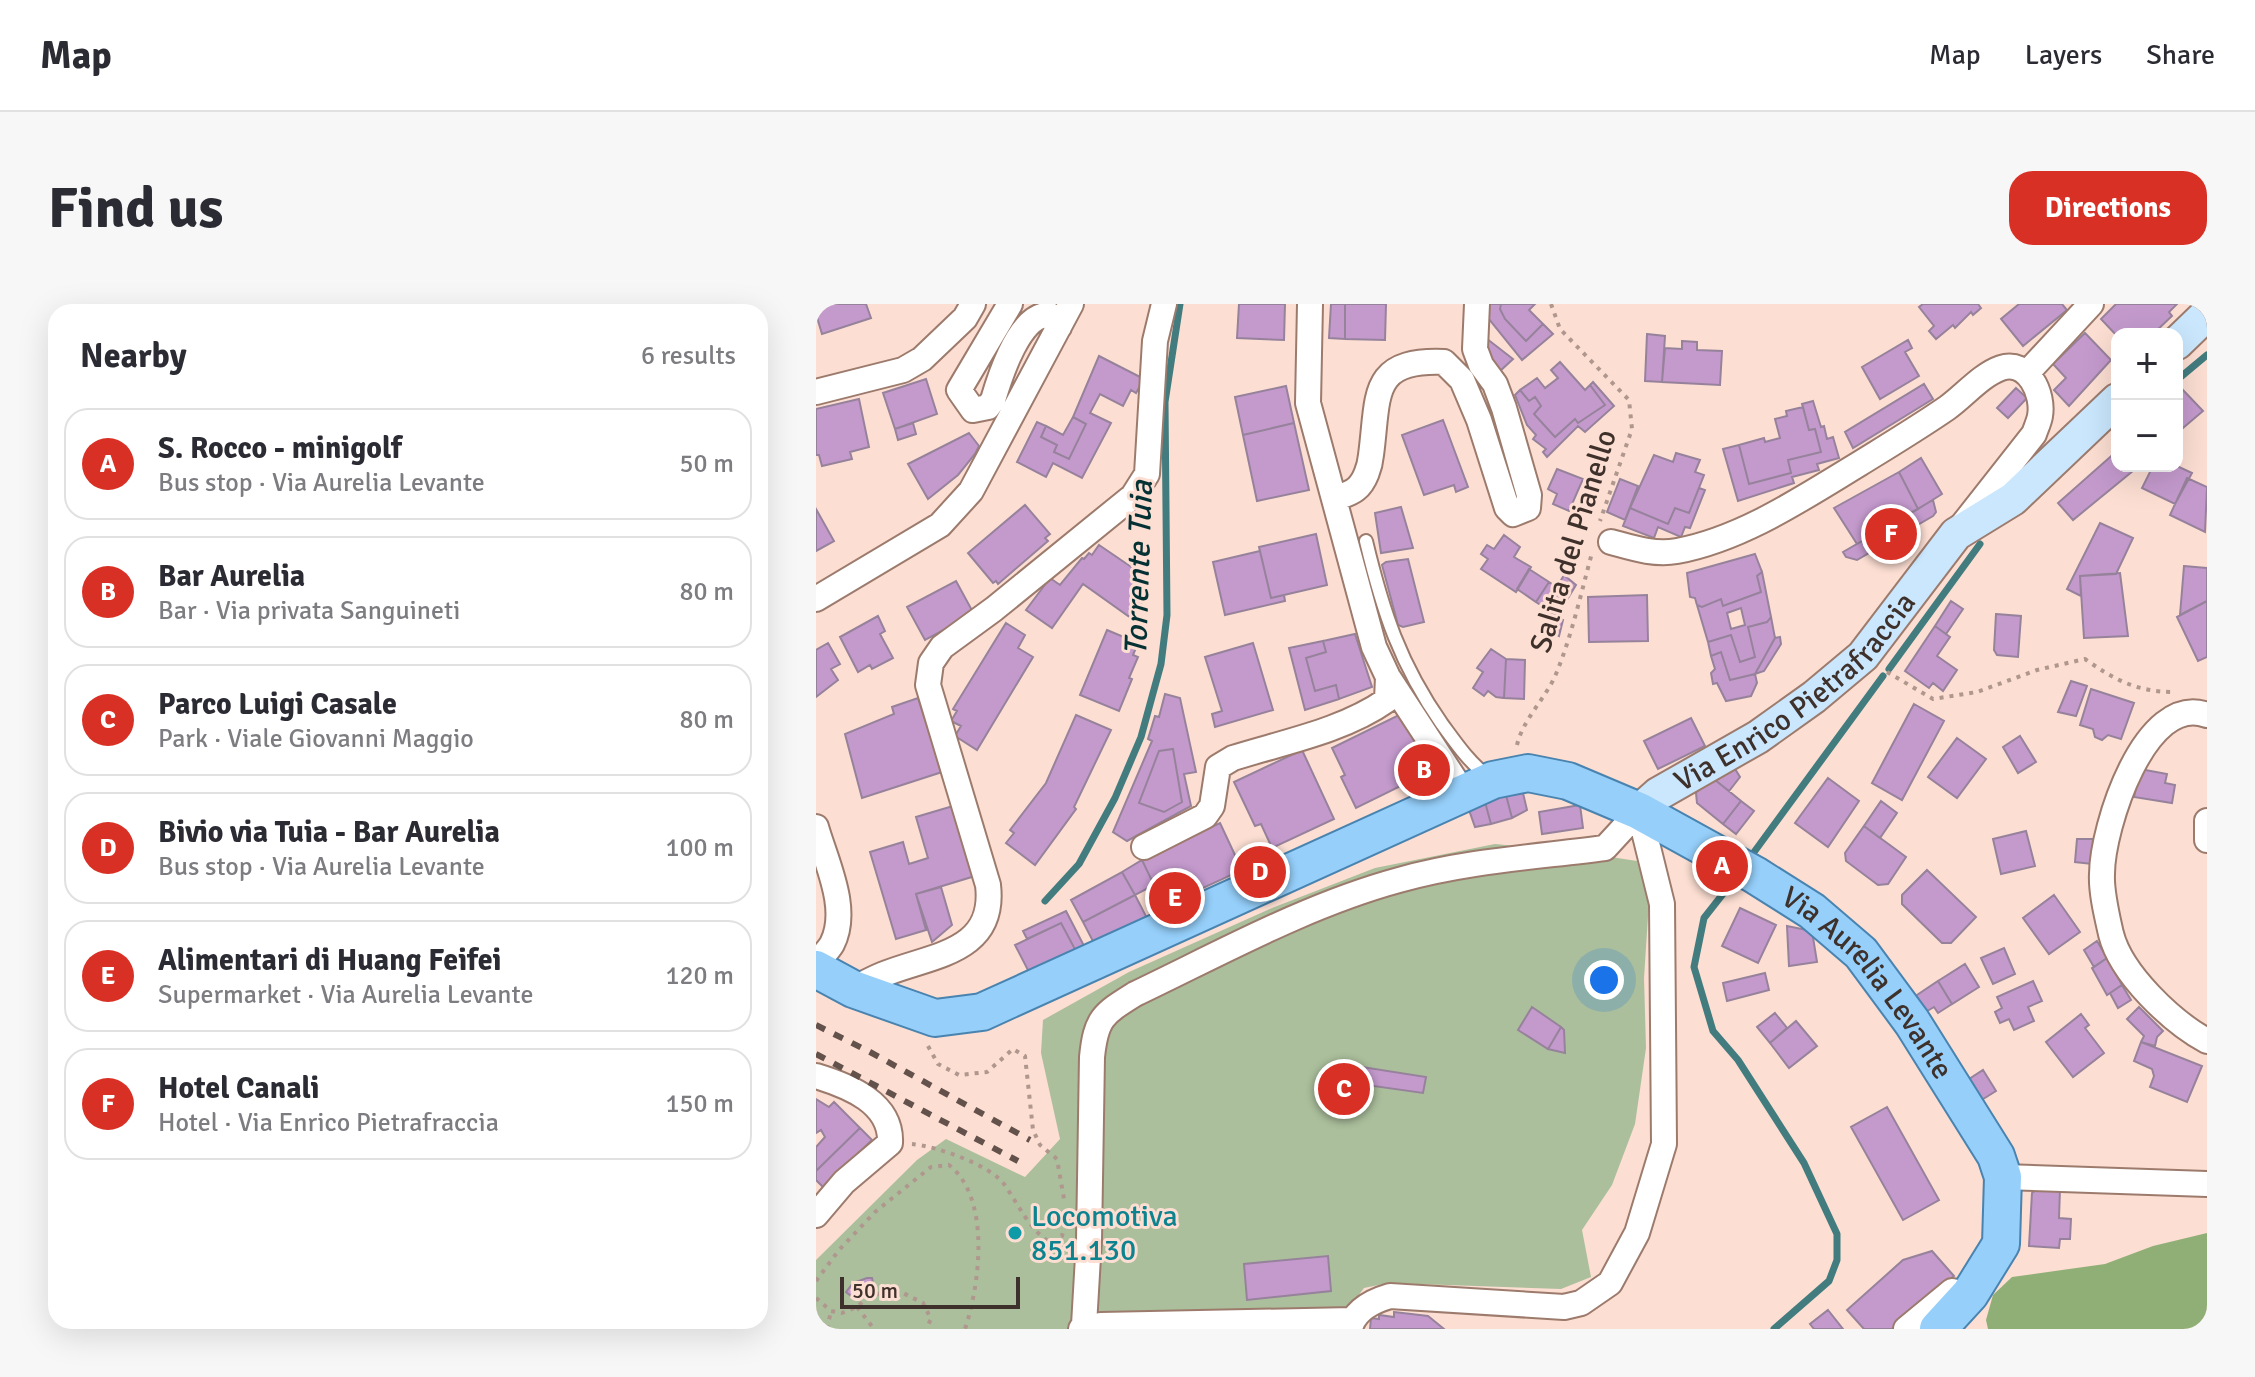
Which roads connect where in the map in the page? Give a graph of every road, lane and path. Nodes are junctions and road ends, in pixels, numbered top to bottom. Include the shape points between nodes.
1 (973, 304) edge
2 (1010, 304) edge
3 (1071, 304) edge
4 (1164, 304) edge
5 (1310, 304) edge
6 (1477, 304) edge
7 (1551, 304) edge
8 (2091, 304) edge
9 (2207, 314) edge
10 (1059, 327) junction
11 (2183, 337) edge
12 (2027, 373) junction
13 (816, 392) edge
14 (2111, 406) edge
15 (1334, 499) junction
16 (1956, 534) junction
17 (1602, 537) junction
18 (1366, 541) dead end
19 (816, 599) edge
20 (1884, 670) dead end
21 (1388, 677) junction
22 (2184, 692) dead end
23 (2207, 715) edge
24 (1516, 750) dead end
25 (1478, 786) junction
26 (1639, 811) junction
27 (2207, 821) edge
28 (816, 827) edge
29 (2207, 840) edge
30 (1144, 847) dead end
31 (816, 966) edge
32 (853, 989) junction
33 (923, 1036) dead end
34 (2207, 1041) edge
35 (816, 1076) edge
36 (890, 1143) junction
37 (2003, 1177) junction
38 (2207, 1184) edge
39 (1064, 1211) dead end
40 (816, 1215) edge
41 (1065, 1223) dead end
42 (816, 1281) edge
43 (1970, 1294) junction
44 (816, 1298) edge
45 (857, 1307) junction
46 (831, 1311) junction
47 (1351, 1324) edge
48 (1283, 1325) edge
49 (827, 1329) edge
50 (874, 1329) edge
51 (926, 1329) edge
52 (965, 1329) edge
53 (1081, 1329) edge
54 (1098, 1329) edge
55 (1906, 1329) edge
56 (1938, 1329) edge

1 - 13 street via 965,318 903,370
2 - 10 street via 959,390 973,410 988,407 993,400 1021,331 1034,317 1050,315
3 - 10 street
4 - 32 street via 1155,341 1147,474 1133,496 942,647 931,663 928,685 988,885 991,906 985,920 948,954
5 - 15 street via 1308,403
6 - 15 street via 1475,349 1504,408 1529,495 1528,508 1513,514 1507,508 1462,380 1444,362 1428,361 1399,366 1387,375 1379,392 1370,465 1359,487
7 - 17 path, Salita del Pianello via 1560,329 1629,400 1632,429
8 - 12 street
9 - 11 street
10 - 19 street via 971,491 940,525
12 - 16 street via 2040,400 2034,434
12 - 17 street via 2001,368 1806,496 1721,537 1675,551 1643,551
14 - 16 street, Via Enrico Pietrafraccia via 2013,499
15 - 21 street via 1374,647
16 - 26 street, Via Enrico Pietrafraccia via 1863,656 1758,737 1658,794
17 - 24 path, Salita del Pianello via 1557,671
18 - 25 lane via 1401,657 1420,693 1472,764
20 - 22 path via 1933,699 1977,692 2085,659 2115,680 2156,692
21 - 25 street
21 - 30 street via 1387,700 1374,709 1218,767 1212,806 1205,816
23 - 34 street via 2182,712 2171,717 2130,768 2113,816 2102,874 2112,937 2124,960 2146,992
25 - 26 main road, Via Aurelia Levante via 1528,773 1568,781
25 - 32 main road, Via Aurelia Levante via 982,1012 935,1018
26 - 37 main road, Via Aurelia Levante via 1812,911 1861,953 1912,1022 1996,1156
26 - 47 street via 1662,904 1664,1144 1637,1233 1610,1283 1581,1303 1564,1307 1390,1296 1372,1301
26 - 53 street via 1605,848 1400,879 1325,904 1111,1009 1095,1030 1092,1057 1089,1240
27 - 29 street
28 - 31 street via 838,902 838,927
31 - 32 main road, Via Aurelia Levante
33 - 39 path via 938,1064 959,1075 987,1072 1013,1049 1025,1056 1033,1130 1040,1145 1057,1159
35 - 36 street via 870,1101 891,1128
36 - 40 street via 844,1182
36 - 41 path via 931,1145 990,1172 1002,1180 1038,1235 1051,1243 1062,1236
37 - 38 street
37 - 43 main road, Via Aurelia Levante via 2001,1244
42 - 52 path via 875,1212 931,1167 949,1165 963,1176 980,1250
43 - 55 street via 1952,1291
43 - 56 main road, Via Aurelia Levante
44 - 46 path
45 - 46 path
45 - 50 path
45 - 51 path via 870,1295 899,1291 923,1303 931,1319
46 - 49 path
47 - 48 street
48 - 54 street

